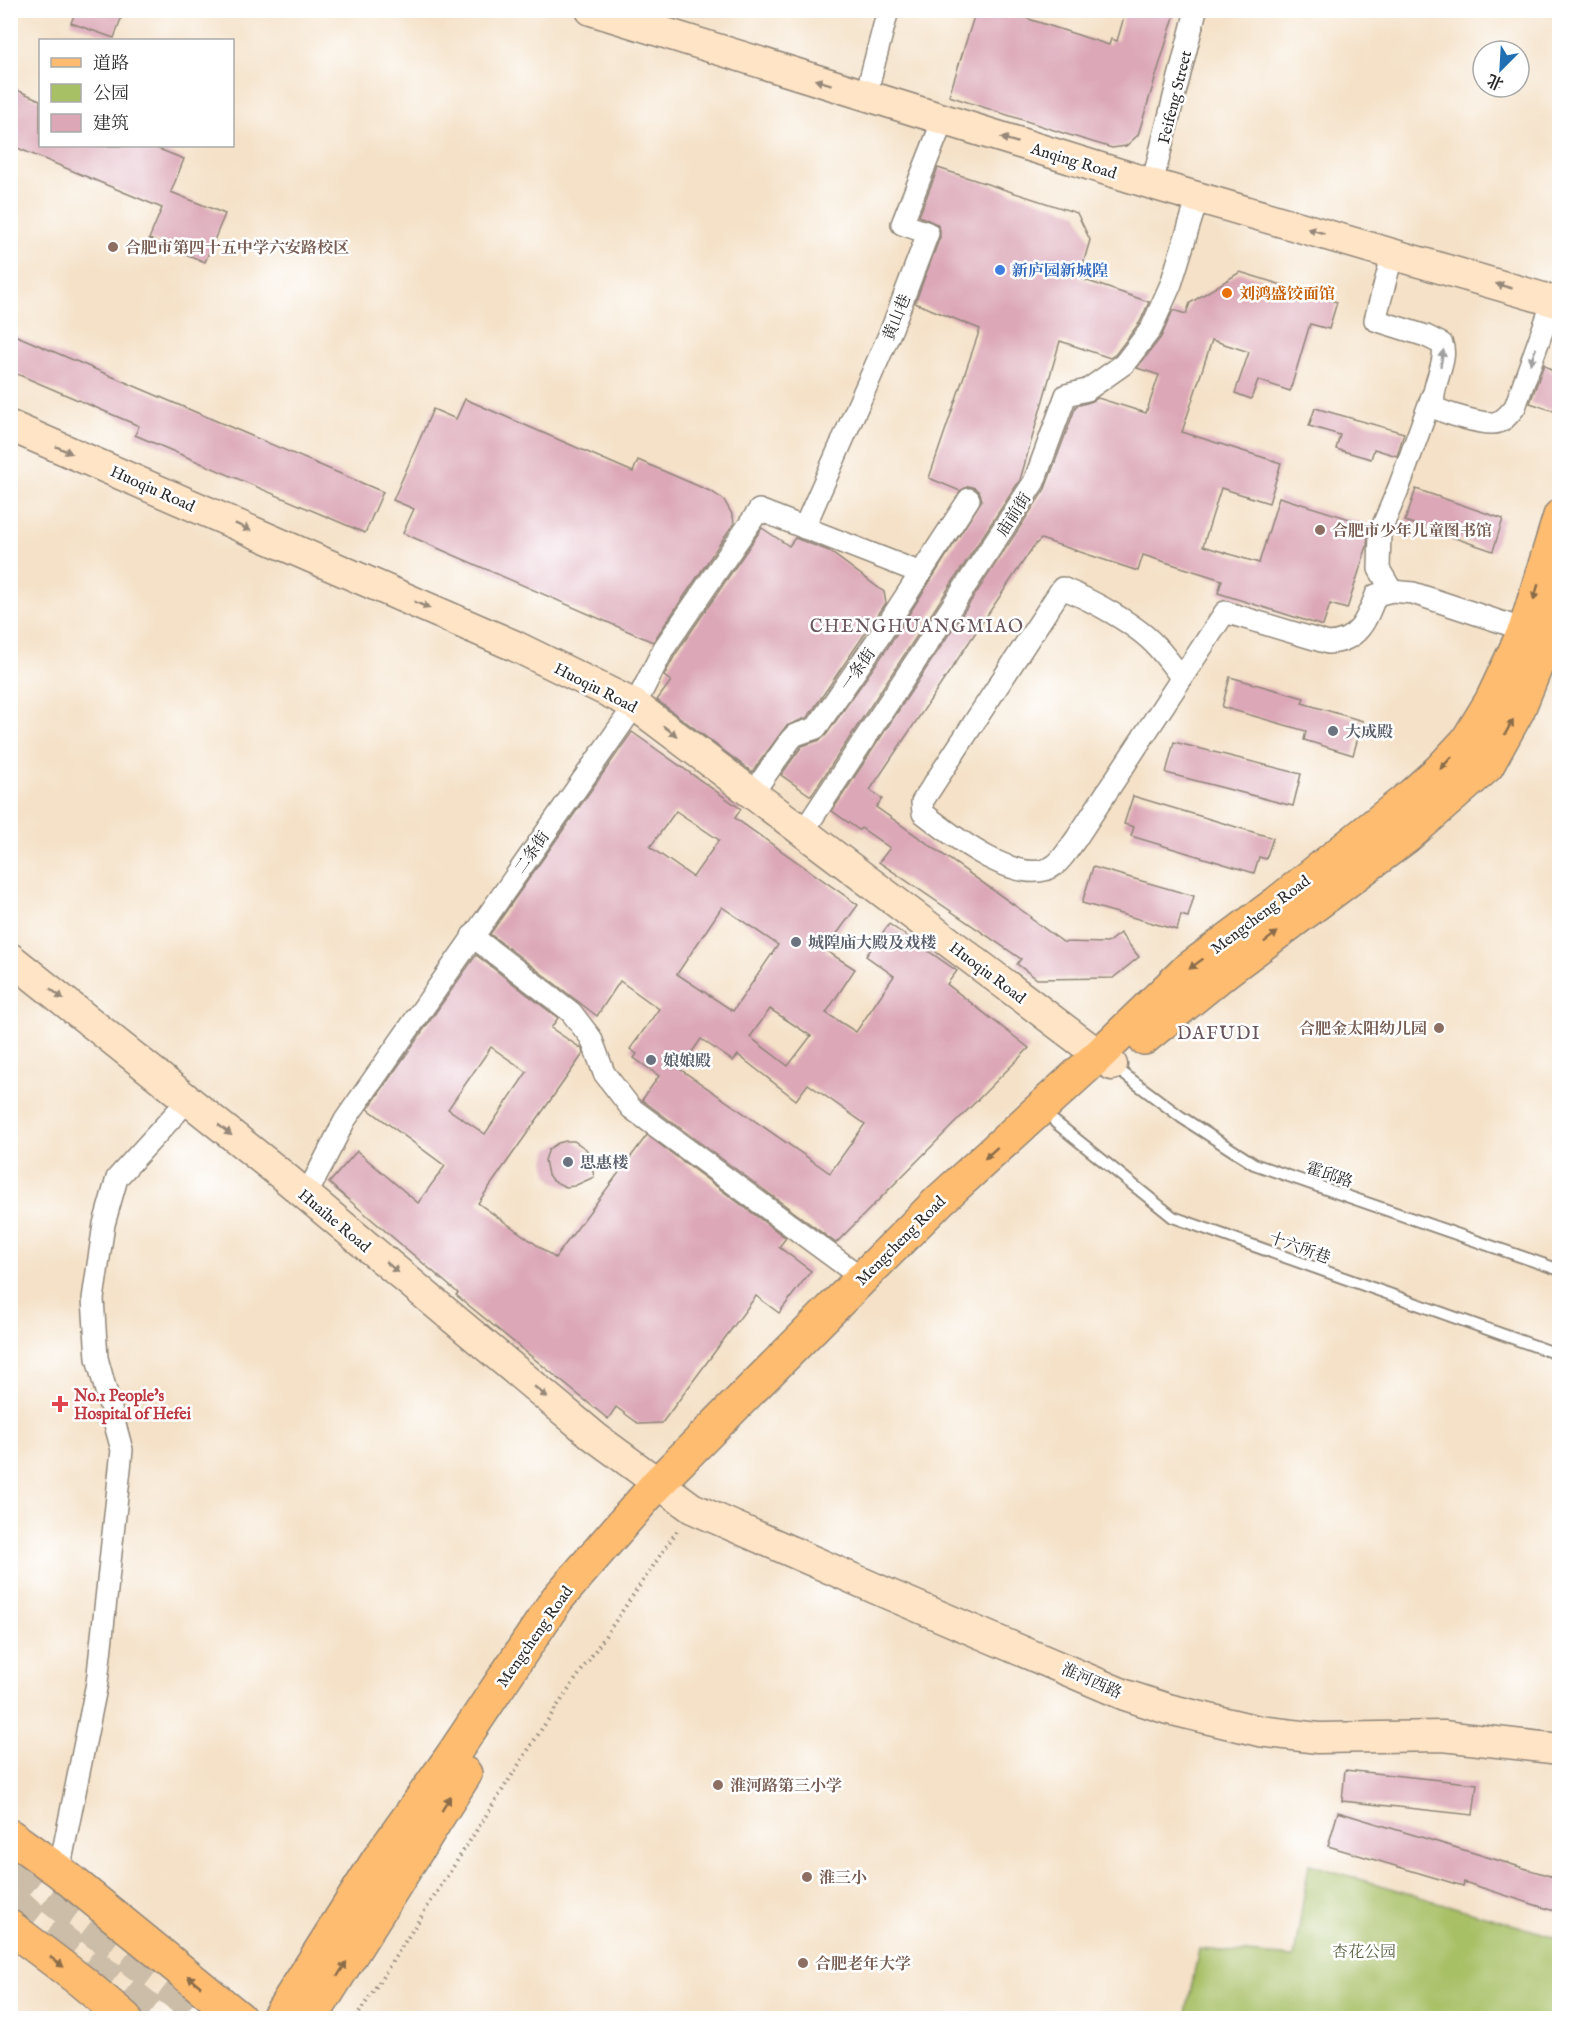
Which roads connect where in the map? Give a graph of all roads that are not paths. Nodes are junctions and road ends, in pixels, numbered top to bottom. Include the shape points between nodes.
1 (591, 10) edge
2 (888, 10) edge
3 (1196, 10) edge
4 (866, 95) junction
5 (943, 120) junction
6 (1152, 184) junction
7 (1198, 197) junction
8 (1393, 254) junction
9 (1556, 302) edge
10 (1432, 396) junction
11 (10, 426) edge
12 (969, 499) dead end
13 (1560, 516) edge
14 (804, 528) junction
15 (921, 573) junction
16 (1392, 591) junction
17 (1560, 601) edge
18 (1525, 630) junction
19 (1182, 678) junction
20 (635, 705) junction
21 (752, 794) junction
22 (803, 832) junction
23 (472, 936) junction
24 (10, 958) edge
25 (1106, 1060) junction
26 (188, 1100) junction
27 (1054, 1122) junction
28 (306, 1196) junction
29 (1560, 1270) edge
30 (862, 1278) junction
31 (1560, 1355) edge
32 (674, 1495) junction
33 (1560, 1749) edge
34 (10, 1836) edge
35 (59, 1871) junction
36 (10, 1927) edge
37 (125, 2019) edge
38 (239, 2019) edge
39 (278, 2019) edge
40 (311, 2019) edge

4 -> 1 street, Anqing Road
2 - 4 street
3 - 6 street, Feifeng Street
4 - 5 street, Anqing Road
6 -> 5 street, Anqing Road
5 - 14 street, 黄山巷 via 902,224 928,233 892,328
6 - 7 street, Anqing Road
8 -> 7 street, Anqing Road
7 - 22 street, 庙前街 via 1172,284 1151,329 1124,364 1087,390 1066,395 1034,482
9 -> 8 street, Anqing Road
10 -> 8 street via 1445,351 1442,344 1375,320
9 -> 10 street via 1515,407 1506,418 1493,424 1468,419 1438,410
10 - 16 street via 1380,532 1379,569
11 -> 20 street, Huoqiu Road via 515,646
12 - 15 street, 一条街
13 -> 18 main road, Mengcheng Road
14 - 15 street
14 - 20 street, 二条街 via 759,510 664,648
15 - 21 street, 一条街 via 816,728 795,735
16 - 18 street via 1413,593
16 - 19 street via 1376,595 1369,614 1351,638 1341,643 1328,643 1225,612
25 -> 17 main road, Mengcheng Road via 1406,837 1487,766 1518,710
18 -> 25 main road, Mengcheng Road via 1467,741 1440,770 1186,971
19 - 19 street via 1076,839 1055,864 1040,871 1011,868 950,835 923,813 922,802 1062,588 1125,621 1157,646
20 -> 21 street, Huoqiu Road
20 - 23 street, 二条街
21 - 22 street, Huoqiu Road
22 - 25 street, Huoqiu Road
23 - 28 street, 二条街 via 345,1120
23 - 30 street via 571,1012 591,1038 604,1073 631,1108
24 -> 26 street, Huaihe Road
25 - 27 main road, Mengcheng Road
25 - 29 lane, 霍邱路 via 1181,1117 1254,1164
25 -> 30 main road, Mengcheng Road via 939,1201
26 -> 28 street, Huaihe Road
26 - 35 street via 117,1178 104,1224 93,1299 97,1358 122,1450 97,1683
27 - 31 lane, 十六所巷 via 1173,1217
27 - 32 main road, Mengcheng Road via 737,1426
28 -> 32 street, Huaihe Road via 595,1437
30 - 32 main road, Mengcheng Road
32 - 33 street, 淮河西路 via 888,1594 1125,1695 1168,1709 1259,1731 1318,1738 1443,1736
32 - 39 main road, Mengcheng Road via 557,1599 378,1860
40 -> 32 main road, Mengcheng Road via 477,1754 599,1571
34 - 35 main road
38 -> 35 main road
36 -> 37 main road

